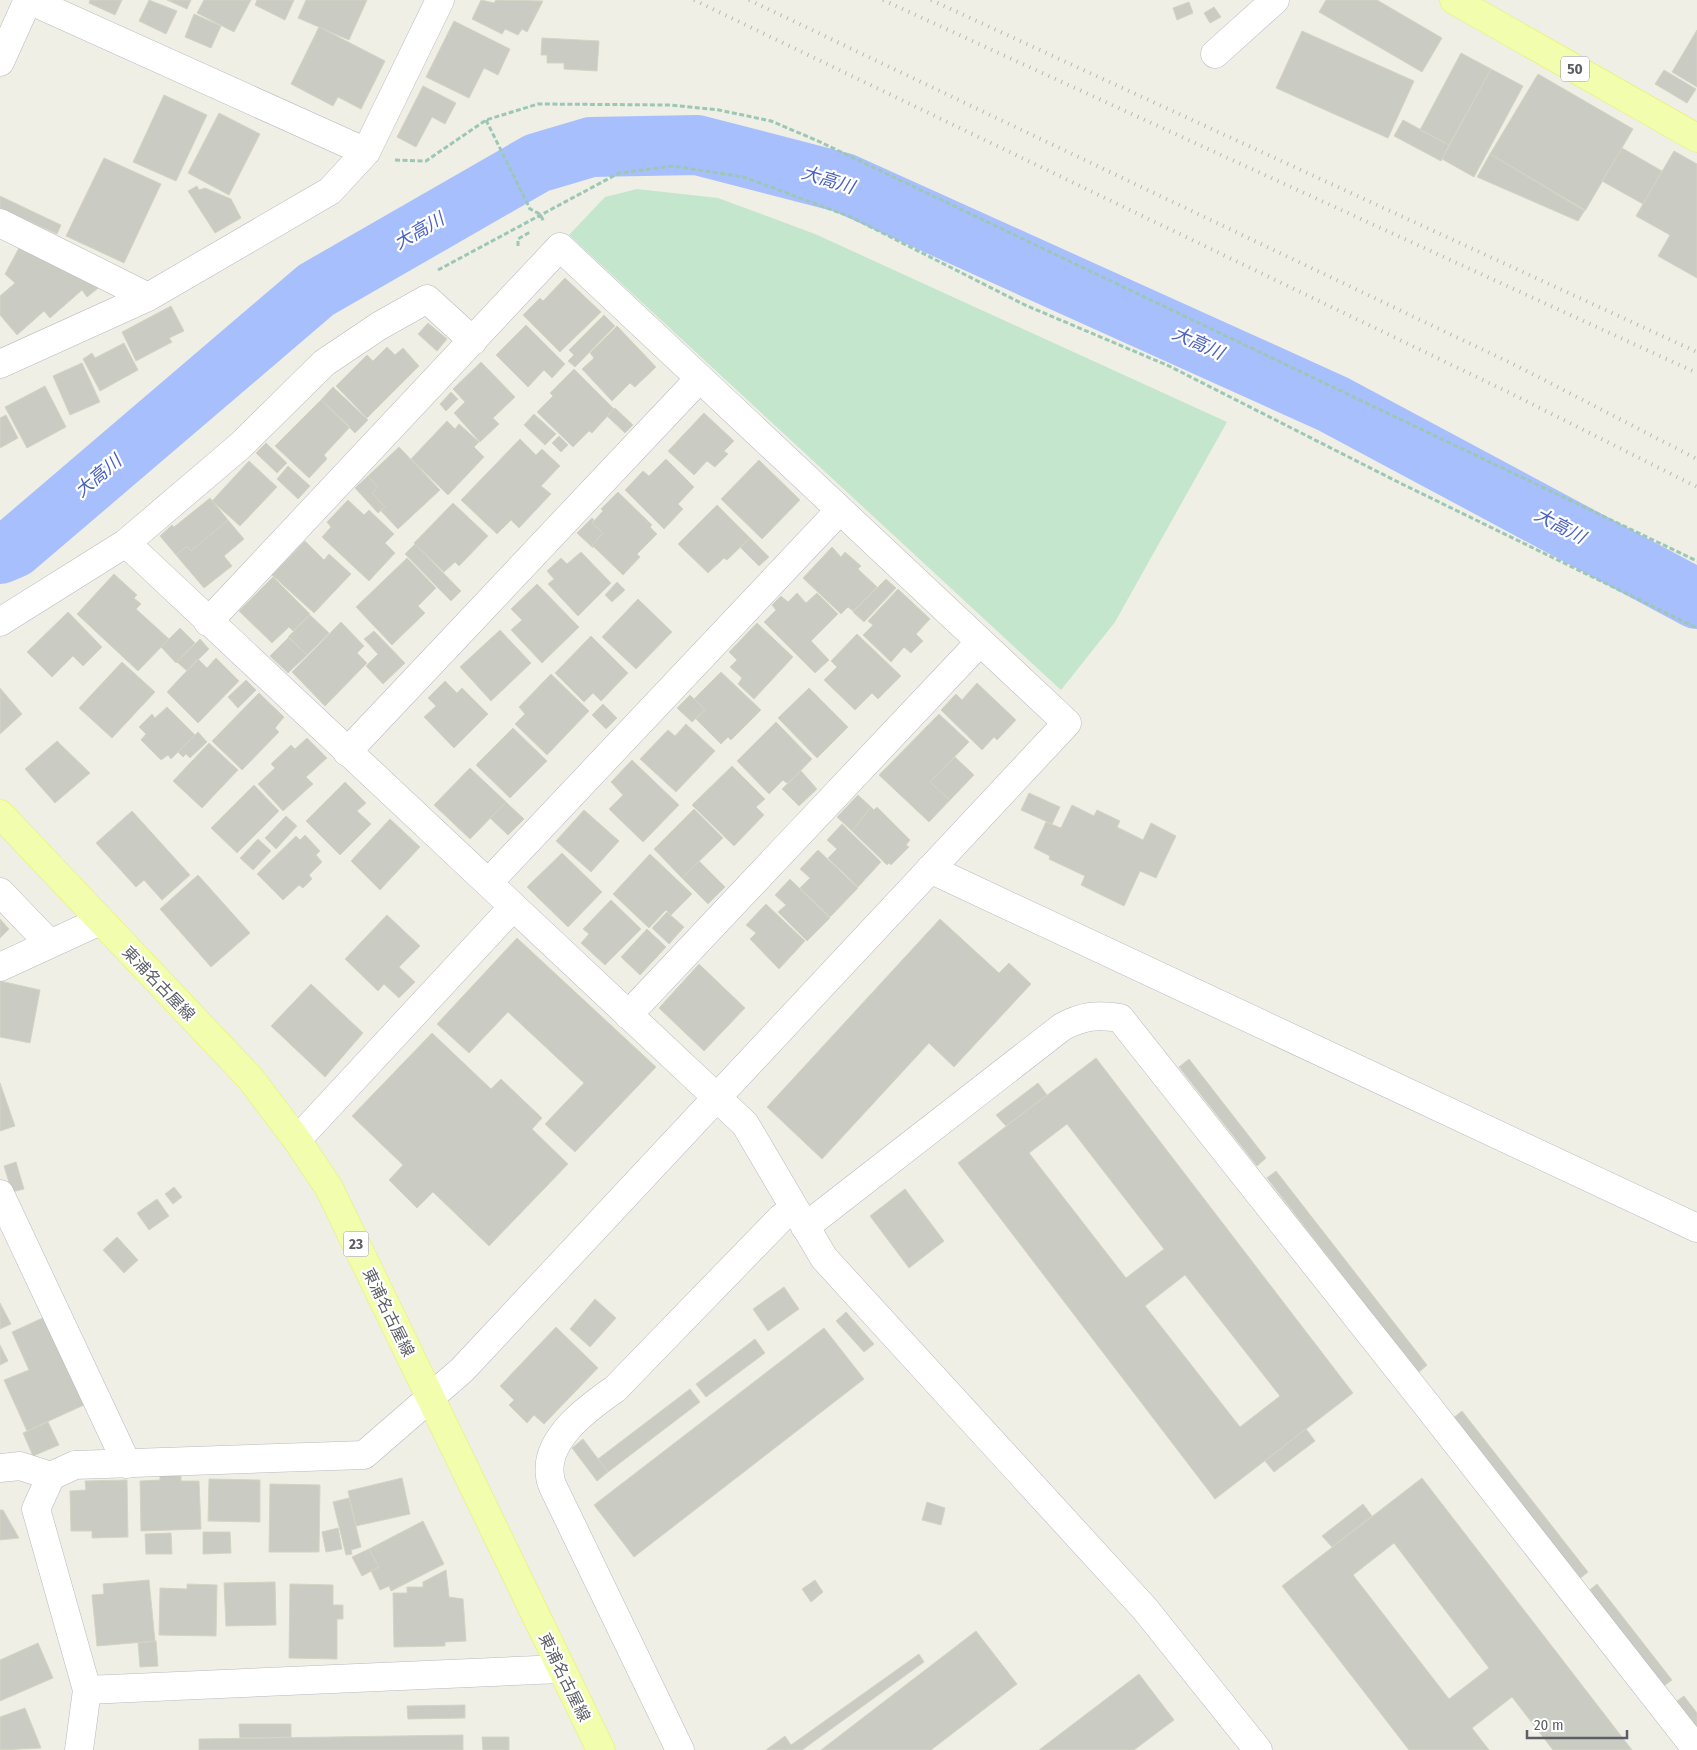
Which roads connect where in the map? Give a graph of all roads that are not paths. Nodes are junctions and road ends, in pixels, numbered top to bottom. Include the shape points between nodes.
1 (28, 0) edge
2 (440, 0) edge
3 (1275, 0) edge
4 (1454, 0) edge
5 (1215, 54) dead end
6 (0, 62) edge
7 (1697, 138) edge
8 (366, 152) junction
9 (0, 223) edge
10 (148, 297) junction
11 (473, 341) junction
12 (0, 364) edge
13 (700, 380) junction
14 (840, 510) junction
15 (126, 543) junction
16 (0, 622) edge
17 (208, 622) junction
18 (980, 642) junction
19 (347, 752) junction
20 (0, 814) edge
21 (930, 869) junction
22 (488, 884) junction
23 (0, 892) edge
24 (513, 907) junction
25 (100, 921) junction
26 (50, 944) junction
27 (0, 967) edge
28 (628, 1014) junction
29 (716, 1096) junction
30 (297, 1140) junction
31 (0, 1194) edge
32 (799, 1218) junction
33 (1697, 1228) edge
34 (431, 1398) junction
35 (127, 1464) junction
36 (0, 1468) edge
37 (51, 1476) junction
38 (562, 1669) junction
39 (87, 1690) junction
40 (79, 1750) edge
41 (601, 1750) edge
42 (680, 1750) edge
43 (1258, 1750) edge
44 (1697, 1750) edge

1 - 6 street
1 - 8 street
2 - 8 street
3 - 5 street
4 - 7 main road, 50
8 - 10 street via 330,191
9 - 10 street
10 - 12 street
11 - 13 street via 560,247
11 - 15 street via 427,299 379,326 324,362 241,444
11 - 17 street
13 - 14 street
13 - 19 street
14 - 18 street
14 - 22 street
15 - 16 street
15 - 17 street
17 - 19 street
18 - 21 street via 1067,723
18 - 28 street
19 - 22 street
20 - 25 main road, 東浦名古屋線 / 23
21 - 29 street
21 - 33 street
22 - 24 street
23 - 26 street
24 - 28 street
24 - 30 street
25 - 26 street
25 - 30 main road, 東浦名古屋線 / 23 via 250,1078
26 - 27 street
28 - 29 street
29 - 32 street via 745,1124
29 - 34 street via 469,1362
30 - 34 main road, 東浦名古屋線 / 23 via 329,1188
31 - 35 street
32 - 42 street via 781,1218 615,1389 586,1409 564,1432 552,1454 549,1476 557,1495
32 - 43 street via 824,1258 1145,1609
32 - 44 street via 1062,1027 1074,1020 1098,1014 1120,1018
34 - 35 street via 364,1454
34 - 38 main road, 東浦名古屋線 / 23
35 - 37 street via 75,1465
36 - 37 street via 20,1466
37 - 39 street via 36,1509
38 - 39 street
38 - 41 main road, 東浦名古屋線 / 23
39 - 40 street

